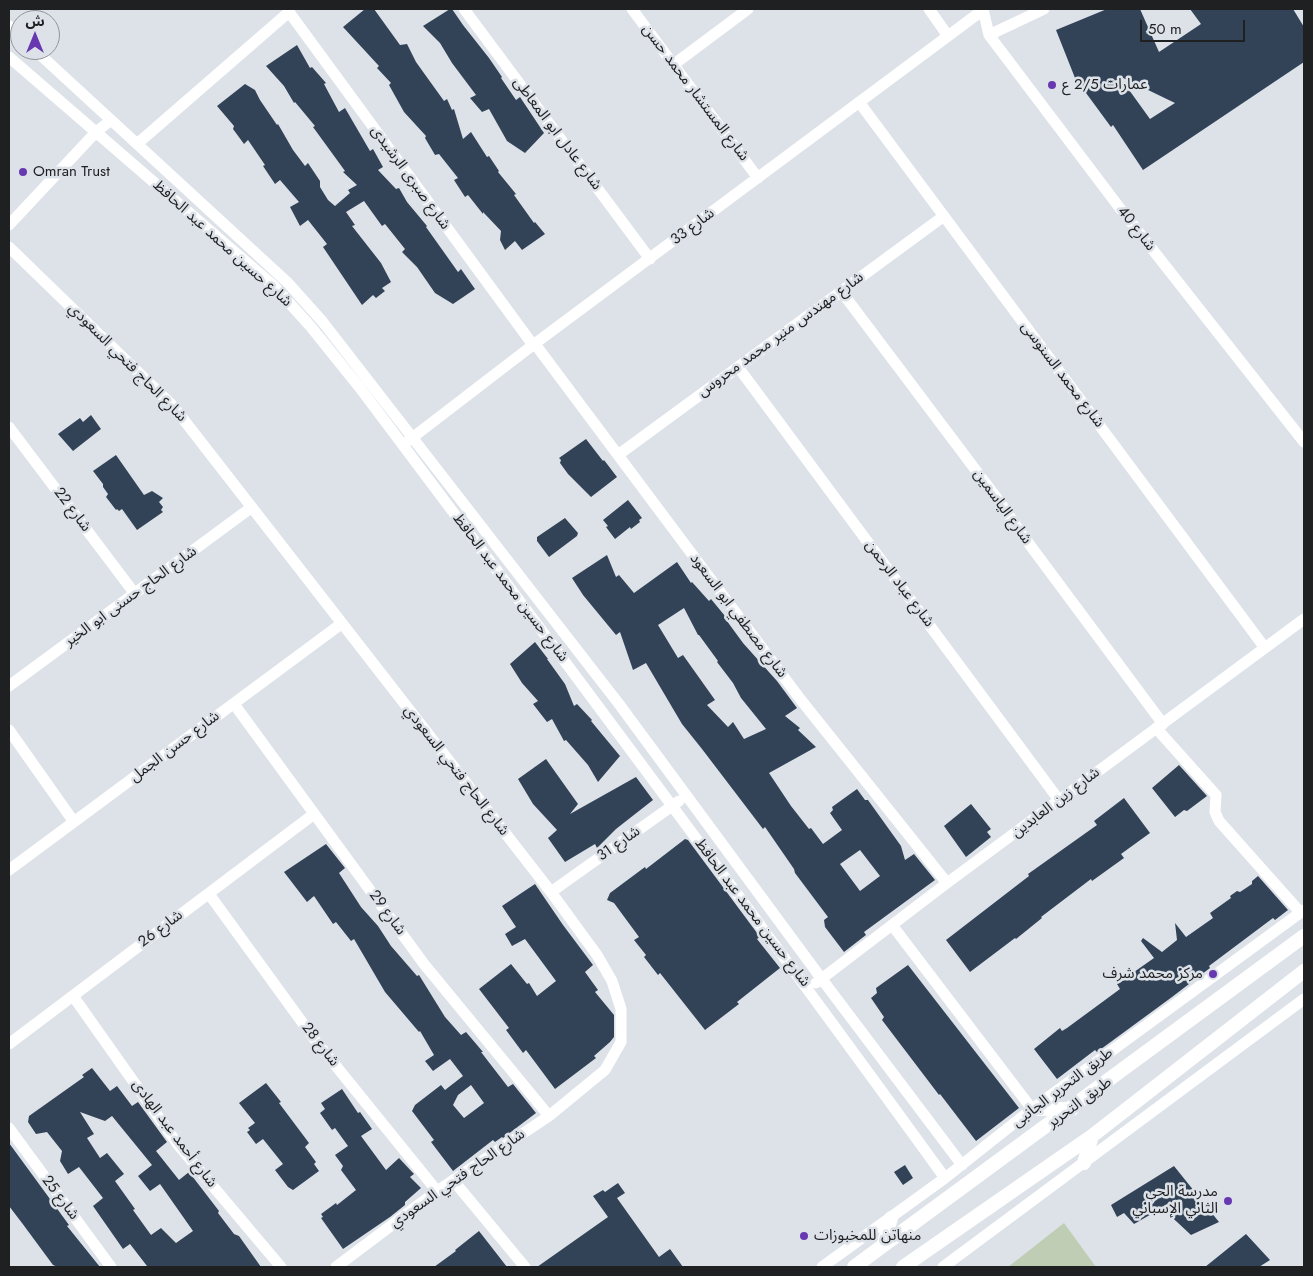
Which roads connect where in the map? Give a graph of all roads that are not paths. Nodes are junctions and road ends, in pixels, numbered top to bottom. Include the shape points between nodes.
1 (464, 9) edge
2 (632, 9) edge
3 (748, 9) edge
4 (929, 9) edge
5 (983, 9) edge
6 (1044, 9) edge
7 (289, 10) edge
8 (989, 35) junction
9 (948, 36) junction
10 (9, 57) edge
11 (46, 60) edge
12 (673, 65) junction
13 (859, 102) junction
14 (110, 121) junction
15 (96, 132) junction
16 (137, 144) junction
17 (758, 178) junction
18 (944, 216) junction
19 (9, 225) edge
20 (9, 248) edge
21 (650, 259) junction
22 (841, 291) junction
23 (534, 345) junction
24 (738, 367) junction
25 (9, 428) edge
26 (413, 437) junction
27 (1304, 442) edge
28 (403, 446) junction
29 (618, 455) junction
30 (252, 506) junction
31 (135, 594) junction
32 (1304, 619) edge
33 (341, 624) junction
34 (1265, 648) junction
35 (9, 686) edge
36 (234, 704) junction
37 (1159, 726) junction
38 (9, 730) edge
39 (686, 795) junction
40 (1059, 800) junction
41 (673, 806) junction
42 (314, 814) junction
43 (74, 822) junction
44 (9, 870) edge
45 (947, 883) junction
46 (551, 892) junction
47 (209, 894) junction
48 (1302, 911) edge
49 (892, 925) junction
50 (1304, 936) edge
51 (1304, 971) edge
52 (821, 978) junction
53 (808, 988) junction
54 (72, 996) junction
55 (1304, 999) edge
56 (9, 1044) edge
57 (1032, 1109) junction
58 (1072, 1109) junction
59 (550, 1116) junction
60 (9, 1128) edge
61 (1092, 1136) junction
62 (1084, 1163) junction
63 (962, 1165) junction
64 (946, 1178) junction
65 (453, 1180) junction
66 (437, 1191) junction
67 (891, 1218) junction
68 (883, 1246) junction
69 (111, 1267) edge
70 (281, 1267) edge
71 (336, 1267) edge
72 (525, 1267) edge
73 (822, 1267) edge
74 (854, 1267) edge
75 (903, 1267) edge
76 (943, 1267) edge

1 - 21 street, شارع عادل ابو المعاطى
2 - 12 street, شارع المستشار محمد حسن
3 - 12 street
4 - 9 street
5 - 8 street, شارع 40
5 - 9 street, شارع 33
6 - 8 street
7 - 16 street
7 - 23 street, شارع صبرى الرشيدى
8 - 27 street, شارع 40
9 - 13 street, شارع 33
10 - 15 street, شارع حسين محمد عبد الحافظ
11 - 14 street, شارع حسين محمد عبد الحافظ
12 - 17 street, شارع المستشار محمد حسن
13 - 17 street, شارع 33
13 - 18 street, شارع محمد السنوسى
14 - 15 street
14 - 16 street, شارع حسين محمد عبد الحافظ
15 - 19 street
15 - 28 street, شارع حسين محمد عبد الحافظ via 274,286 311,327
16 - 26 street, شارع حسين محمد عبد الحافظ via 309,305
17 - 21 street, شارع 33
18 - 22 street, شارع مهندس منير محمد محروس
18 - 34 street, شارع محمد السنوسى
20 - 30 street, شارع الحاج فتحي السعودي via 174,406
21 - 23 street, شارع 33
22 - 24 street, شارع مهندس منير محمد محروس
22 - 37 street, شارع الياسمين via 1002,505
23 - 26 street, شارع 33
23 - 29 street, شارع مصطفي ابو السعود
24 - 29 street, شارع مهندس منير محمد محروس
24 - 40 street, شارع عباد الرحمن
25 - 31 street, شارع 22
26 - 28 street, شارع 33
26 - 39 street, شارع حسين محمد عبد الحافظ
28 - 41 street, شارع حسين محمد عبد الحافظ
29 - 45 street, شارع مصطفي ابو السعود via 801,700
30 - 31 street, شارع الحاج حسنى ابو الخير
30 - 33 street, شارع الحاج فتحي السعودي
31 - 35 street, شارع الحاج حسنى ابو الخير
32 - 34 street, شارع زين العابدين
33 - 36 street, شارع حسن الجمل
33 - 46 street, شارع الحاج فتحي السعودي
34 - 37 street, شارع زين العابدين
36 - 42 street, شارع 29
36 - 43 street, شارع حسن الجمل
37 - 40 street, شارع زين العابدين
37 - 48 street, شارع الياسمين via 1216,795 1218,821
38 - 43 street
39 - 41 street, شارع 31
39 - 52 street, شارع حسين محمد عبد الحافظ
40 - 45 street, شارع زين العابدين
41 - 46 street, شارع 31
41 - 53 street, شارع حسين محمد عبد الحافظ
42 - 47 street, شارع 26
42 - 59 street, شارع 29 via 424,964
43 - 44 street, شارع حسن الجمل
45 - 49 street, شارع زين العابدين
46 - 59 street, شارع الحاج فتحي السعودي via 612,981 621,1010 621,1042 605,1070
47 - 54 street, شارع 26
47 - 66 street, شارع 28 via 315,1040
48 - 57 street, طريق التحرير الجانبى
49 - 52 street, شارع زين العابدين
49 - 57 street
50 - 58 street, طريق التحرير
51 - 61 street
52 - 53 street, شارع زين العابدين
52 - 63 street, شارع حسين محمد عبد الحافظ
53 - 64 street, شارع حسين محمد عبد الحافظ
54 - 56 street, شارع 26
54 - 70 street, شارع أحمد عبد الهادى via 179,1146
55 - 62 street
57 - 58 street
57 - 63 street, طريق التحرير الجانبى
58 - 68 street, طريق التحرير
59 - 65 street, شارع الحاج فتحي السعودي
60 - 69 street, شارع 25
61 - 62 street
61 - 75 street
62 - 76 street
63 - 64 street, طريق التحرير الجانبى
64 - 67 street, طريق التحرير الجانبى
65 - 66 street, شارع الحاج فتحي السعودي
65 - 72 street
66 - 71 street, شارع الحاج فتحي السعودي
67 - 68 street
67 - 73 street, طريق التحرير الجانبى
68 - 74 street, طريق التحرير

